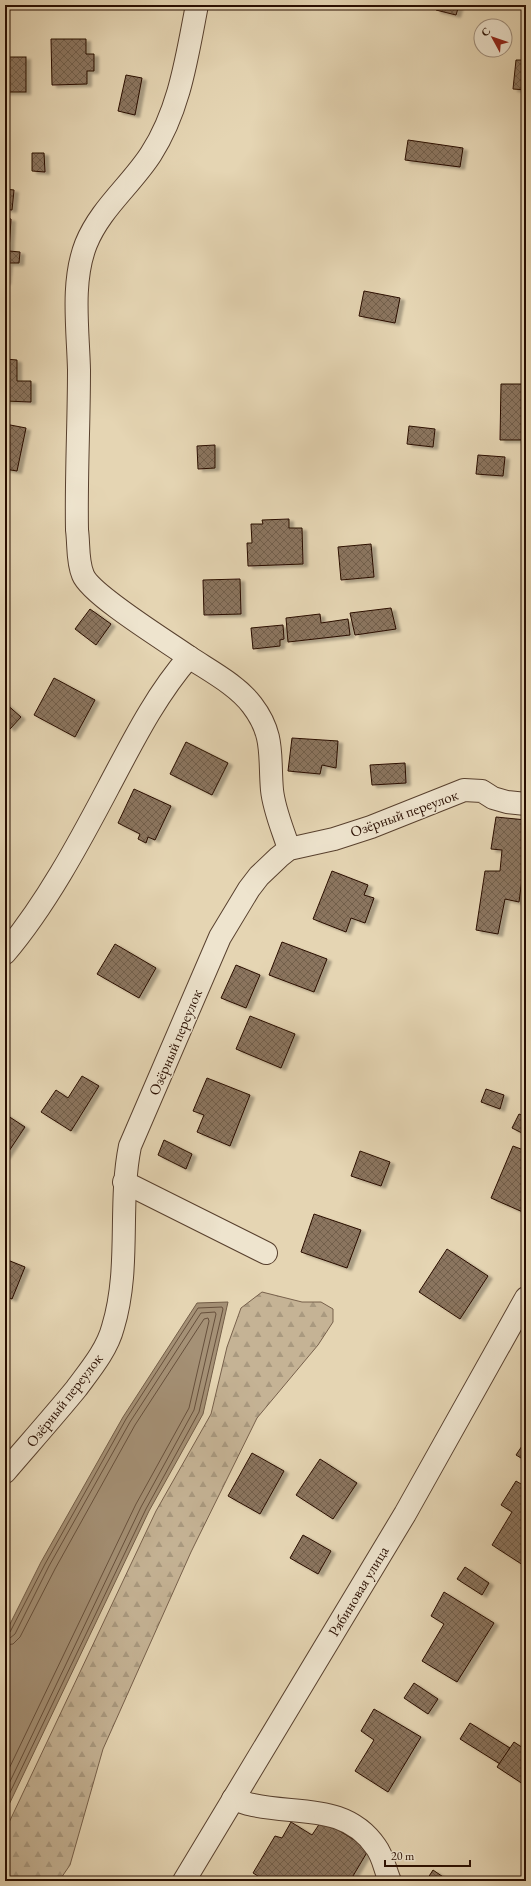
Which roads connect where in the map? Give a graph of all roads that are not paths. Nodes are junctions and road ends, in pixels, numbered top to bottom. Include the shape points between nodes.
1 (197, 5) edge
2 (189, 657) junction
3 (526, 804) edge
4 (289, 849) junction
5 (8, 944) edge
6 (124, 1182) junction
7 (266, 1253) dead end
8 (526, 1298) edge
9 (5, 1472) edge
10 (233, 1799) junction
11 (184, 1881) edge
12 (390, 1881) edge

1 - 2 street via 184,75 172,115 150,155 96,224 86,244 80,262 77,313 77,530 78,553 83,575 89,584 111,603
2 - 4 street via 236,689 253,706 262,720 271,747 272,791
2 - 5 street via 157,698 86,830 52,887
3 - 4 street, Озёрный переулок via 506,802 482,791 464,790 372,827
4 - 6 street, Озёрный переулок via 252,885 220,938 130,1146
6 - 7 street
6 - 9 street, Озёрный переулок via 122,1270 114,1326 108,1341 84,1378
8 - 10 street, Рябиновая улица via 405,1514
10 - 11 street, Рябиновая улица
10 - 12 street via 254,1805 313,1811 347,1822 360,1829 377,1849

